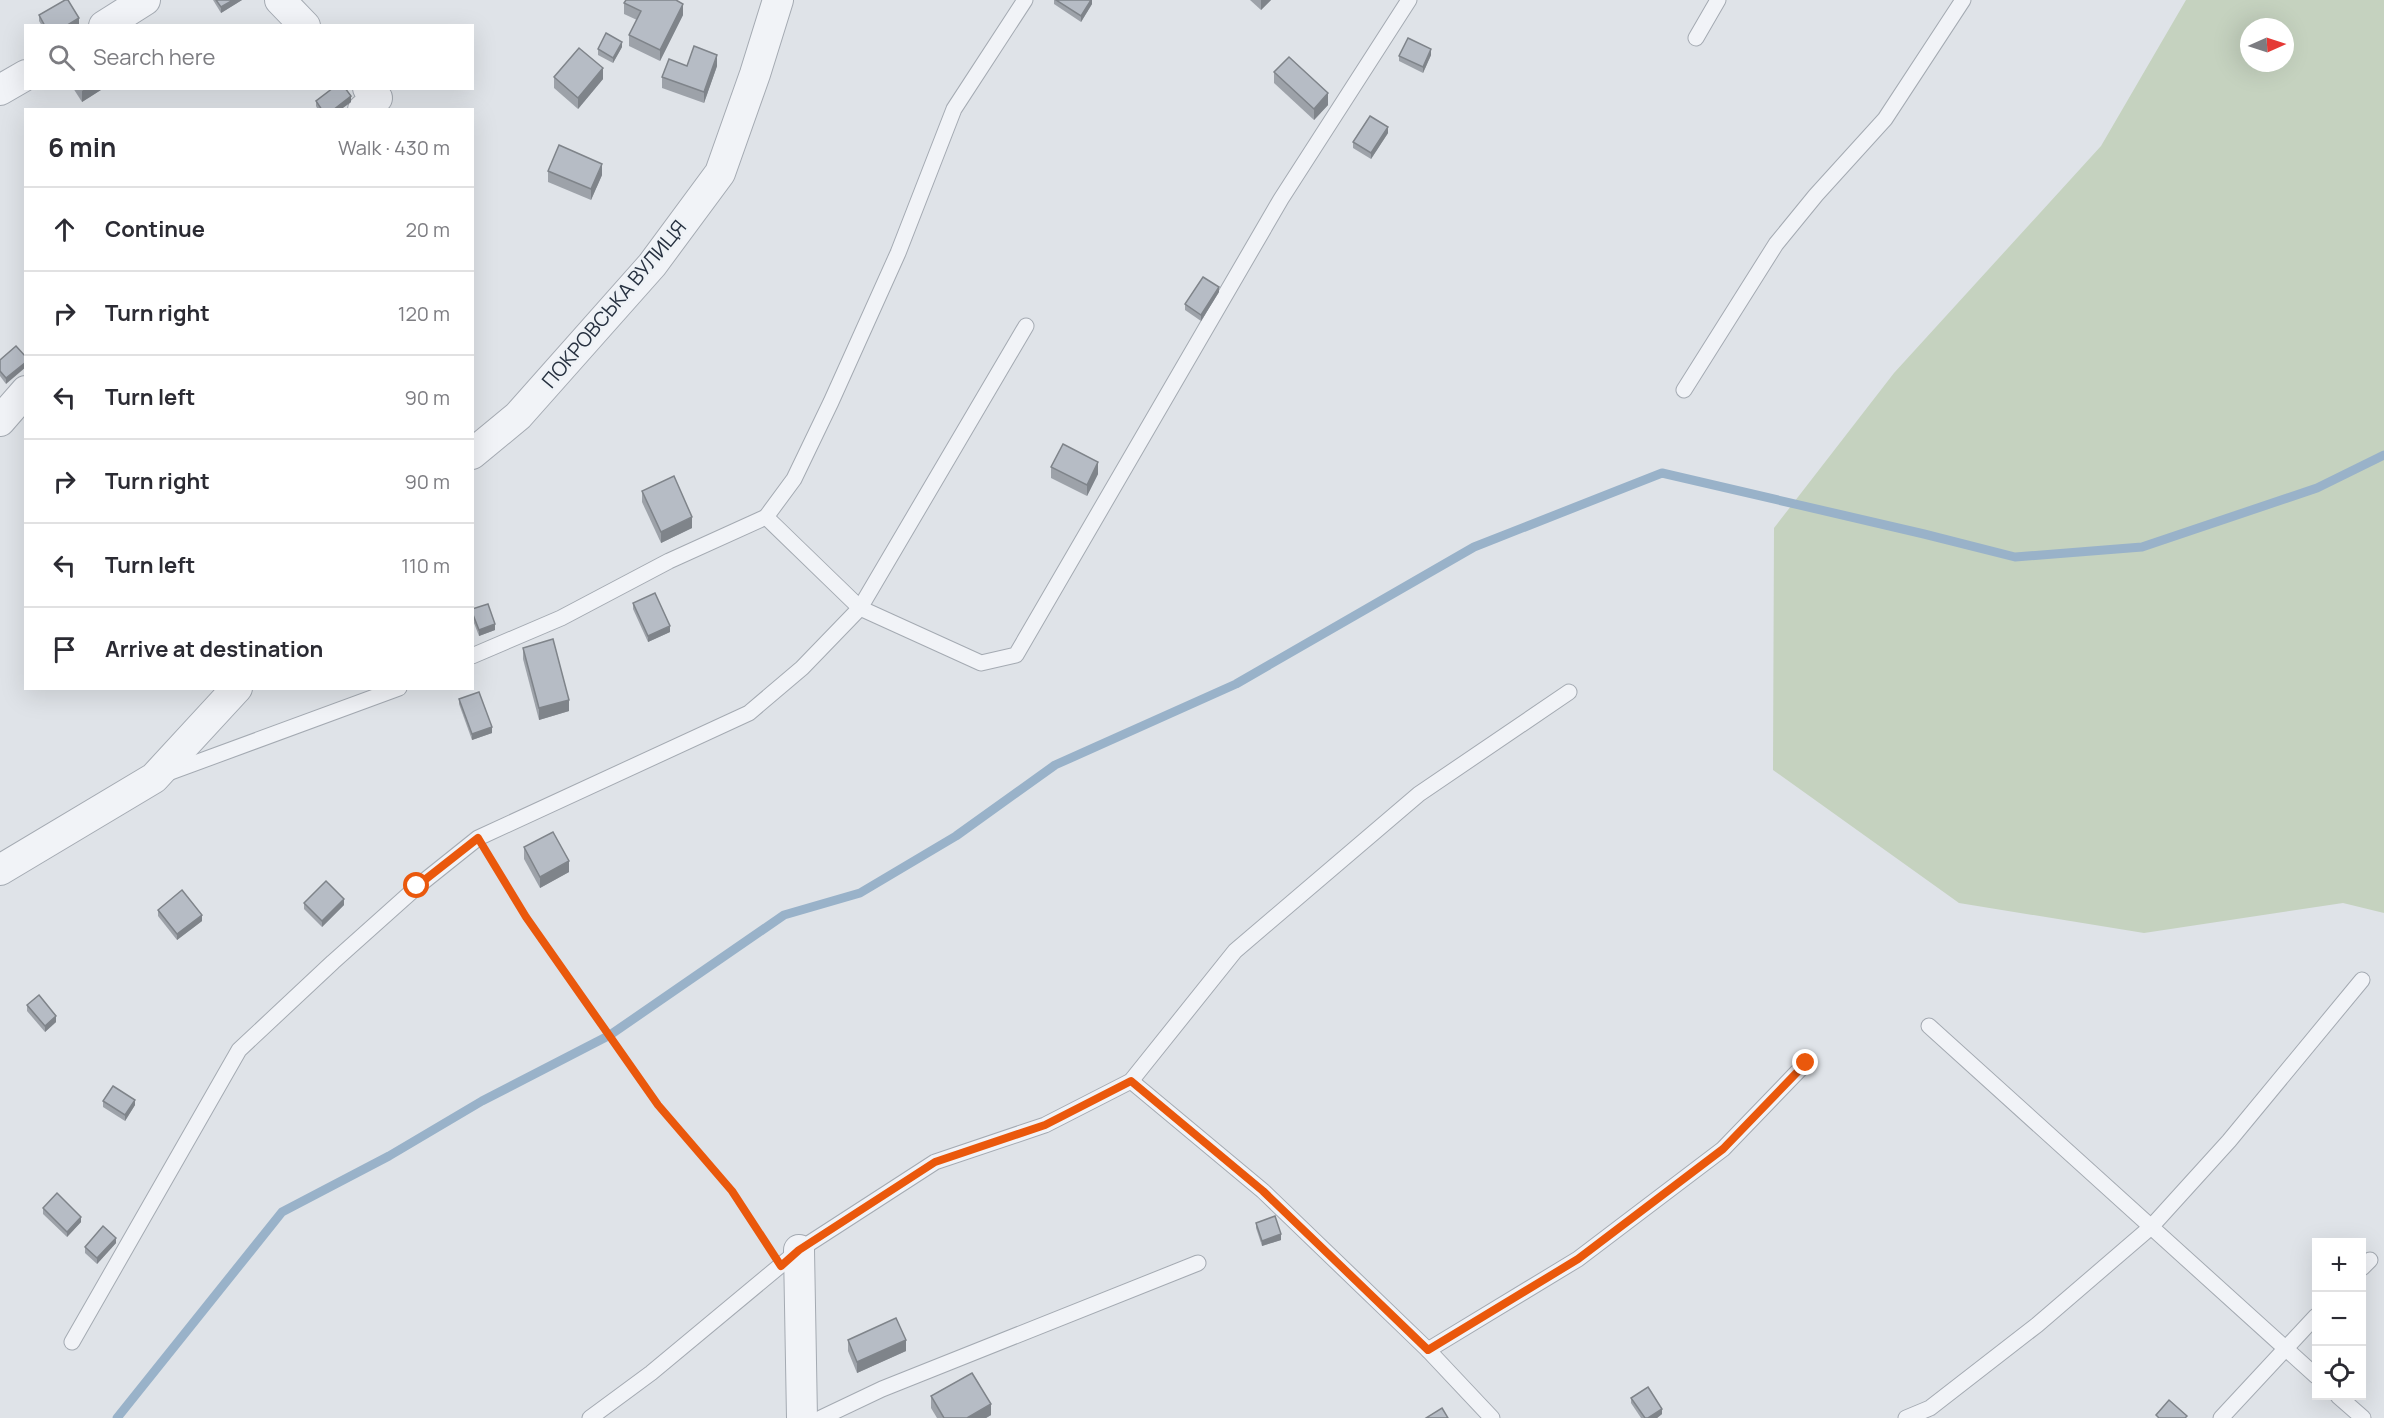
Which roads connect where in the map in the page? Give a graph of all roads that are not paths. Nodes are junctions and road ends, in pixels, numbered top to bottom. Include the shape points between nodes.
1 (145, 0) edge
2 (280, 0) edge
3 (778, 0) edge
4 (1024, 0) edge
5 (1409, 0) edge
6 (1718, 0) edge
7 (1963, 0) edge
8 (107, 24) edge
9 (303, 24) edge
10 (1696, 38) dead end
11 (24, 76) edge
12 (0, 90) edge
13 (370, 90) edge
14 (365, 108) edge
15 (1026, 326) dead end
16 (1684, 390) dead end
17 (24, 393) edge
18 (0, 421) edge
19 (474, 452) edge
20 (766, 517) junction
21 (860, 608) junction
22 (474, 655) edge
23 (235, 690) edge
24 (394, 690) edge
25 (1569, 692) dead end
26 (154, 778) junction
27 (0, 870) edge
28 (2362, 980) dead end
29 (1929, 1026) dead end
30 (1806, 1063) dead end
31 (1131, 1081) junction
32 (2151, 1227) junction
33 (790, 1258) junction
34 (1198, 1263) dead end
35 (2312, 1320) edge
36 (72, 1342) dead end
37 (2285, 1348) junction
38 (1428, 1350) junction
39 (2312, 1372) edge
40 (2343, 1400) edge
41 (590, 1418) edge
42 (802, 1418) edge
43 (821, 1418) edge
44 (1492, 1418) edge
45 (1906, 1418) edge
46 (2221, 1418) edge
47 (2363, 1418) edge

1 - 8 street
2 - 9 street
3 - 19 street, ПОКРОВСЬКА ВУЛИЦЯ via 720,173 652,265 518,416
4 - 20 lane via 954,109 898,253 831,402 794,479
5 - 21 lane via 1281,199 1016,655 981,663
6 - 10 lane
7 - 16 lane via 1885,119 1776,244
11 - 12 street
13 - 14 street via 377,98
15 - 21 lane
17 - 18 street
20 - 21 lane
20 - 22 lane via 669,561 561,618
21 - 36 lane via 802,668 749,712 478,838 417,886 333,962 239,1050
23 - 26 street
24 - 26 lane
25 - 31 lane via 1419,794 1235,951
26 - 27 street
28 - 32 lane via 2229,1142
29 - 32 lane
30 - 38 lane via 1723,1149 1578,1259
31 - 33 lane via 1045,1125 935,1162
31 - 38 lane via 1263,1191
32 - 37 lane
32 - 45 lane via 2028,1332 1930,1408
33 - 41 lane
33 - 42 street
34 - 43 lane via 882,1389
35 - 37 lane
37 - 39 lane
37 - 46 lane
38 - 44 lane
40 - 47 lane

